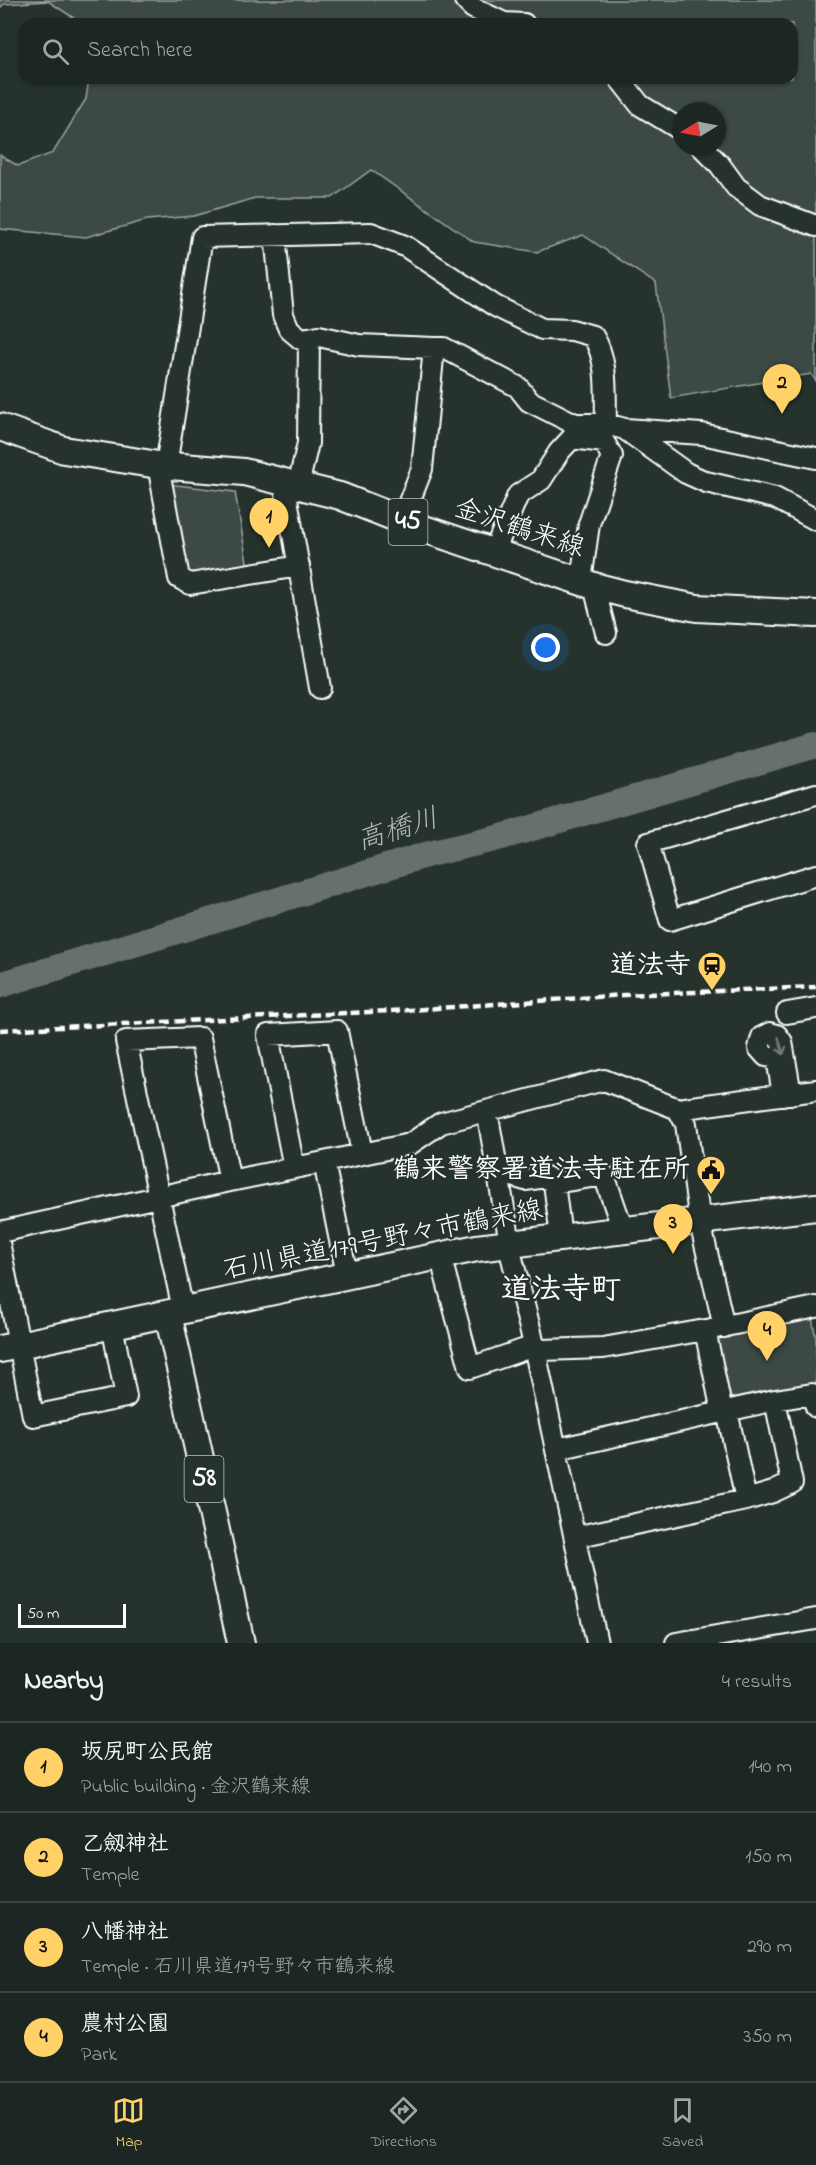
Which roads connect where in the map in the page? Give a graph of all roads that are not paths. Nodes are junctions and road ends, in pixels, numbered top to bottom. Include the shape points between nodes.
1 (465, 0) edge
2 (493, 18) edge
3 (624, 84) edge
4 (672, 125) edge
5 (711, 156) edge
6 (816, 226) edge
7 (275, 235) junction
8 (309, 338) junction
9 (434, 348) junction
10 (0, 427) edge
11 (616, 427) junction
12 (816, 458) edge
13 (162, 466) junction
14 (291, 484) junction
15 (402, 520) junction
16 (816, 520) edge
17 (494, 552) junction
18 (299, 566) junction
19 (588, 584) junction
20 (816, 614) edge
21 (606, 633) dead end
22 (320, 688) dead end
23 (816, 794) edge
24 (816, 875) edge
25 (816, 1008) edge
26 (787, 1013) dead end
27 (816, 1090) edge
28 (678, 1109) junction
29 (487, 1111) junction
30 (362, 1153) junction
31 (324, 1162) junction
32 (294, 1168) junction
33 (497, 1171) junction
34 (230, 1180) junction
35 (554, 1183) junction
36 (159, 1196) junction
37 (816, 1207) edge
38 (700, 1222) junction
39 (623, 1230) junction
40 (0, 1232) edge
41 (561, 1237) junction
42 (508, 1243) junction
43 (0, 1246) edge
44 (440, 1255) junction
45 (347, 1275) junction
46 (816, 1307) edge
47 (175, 1312) junction
48 (112, 1325) junction
49 (715, 1328) junction
50 (534, 1346) junction
51 (9, 1347) edge
52 (776, 1400) junction
53 (816, 1407) edge
54 (724, 1412) junction
55 (557, 1449) junction
56 (746, 1500) junction
57 (575, 1537) junction
58 (816, 1619) edge
59 (241, 1643) edge
60 (597, 1643) edge
61 (675, 1643) edge

1 - 2 street
3 - 4 street via 640,105
5 - 6 street via 736,188 752,199
7 - 8 street via 283,315 289,329 301,339
7 - 11 street via 372,233 405,246 495,306 542,329 572,330 593,336 600,346
7 - 13 street via 202,237
8 - 9 street
8 - 14 street via 308,443
9 - 11 street via 444,348 518,387 529,401 575,423
9 - 15 street via 422,469
10 - 13 main road, 金沢鶴来線 / 45 via 64,450
11 - 12 street via 702,434
11 - 16 street via 706,483 775,498
13 - 14 main road, 金沢鶴来線 / 45 via 244,472
13 - 18 street via 179,578 190,584
14 - 15 main road, 金沢鶴来線 / 45 via 340,496
14 - 18 street
15 - 17 main road, 金沢鶴来線 / 45
17 - 19 main road, 金沢鶴来線 / 45
17 - 19 street via 518,495 541,480 572,438 604,442 612,456 589,524
18 - 22 street
19 - 20 main road, 金沢鶴来線 / 45 via 697,608
19 - 21 street
23 - 24 street via 648,843 670,920
25 - 26 street
27 - 28 street
28 - 29 street via 604,1080
28 - 38 street via 686,1124
29 - 30 street via 441,1123 410,1144
29 - 33 street
30 - 31 street
30 - 32 street via 337,1031 268,1035
31 - 32 street
31 - 45 street
32 - 34 street
33 - 35 street via 525,1180 546,1177
33 - 42 street
34 - 36 street
34 - 36 street via 200,1038 126,1041
35 - 39 street via 604,1175
35 - 41 street
36 - 40 street
36 - 47 street
37 - 38 main road, 石川県道179号野々市鶴来線
38 - 39 main road, 石川県道179号野々市鶴来線
38 - 49 street
39 - 41 main road, 石川県道179号野々市鶴来線
41 - 42 main road, 石川県道179号野々市鶴来線
42 - 44 main road, 石川県道179号野々市鶴来線
42 - 50 street
43 - 51 street
44 - 45 main road, 石川県道179号野々市鶴来線
44 - 50 street via 470,1368
45 - 47 main road, 石川県道179号野々市鶴来線
46 - 49 street
47 - 48 main road, 石川県道179号野々市鶴来線
47 - 59 main road, 58
48 - 51 main road, 石川県道179号野々市鶴来線
48 - 51 street via 126,1397 33,1416
49 - 50 street via 603,1348 542,1350
49 - 54 street
50 - 55 street
52 - 53 street via 812,1394
52 - 54 street
52 - 56 street via 792,1483
54 - 55 street
54 - 56 street
55 - 57 street
56 - 57 street
57 - 60 street
58 - 61 street

